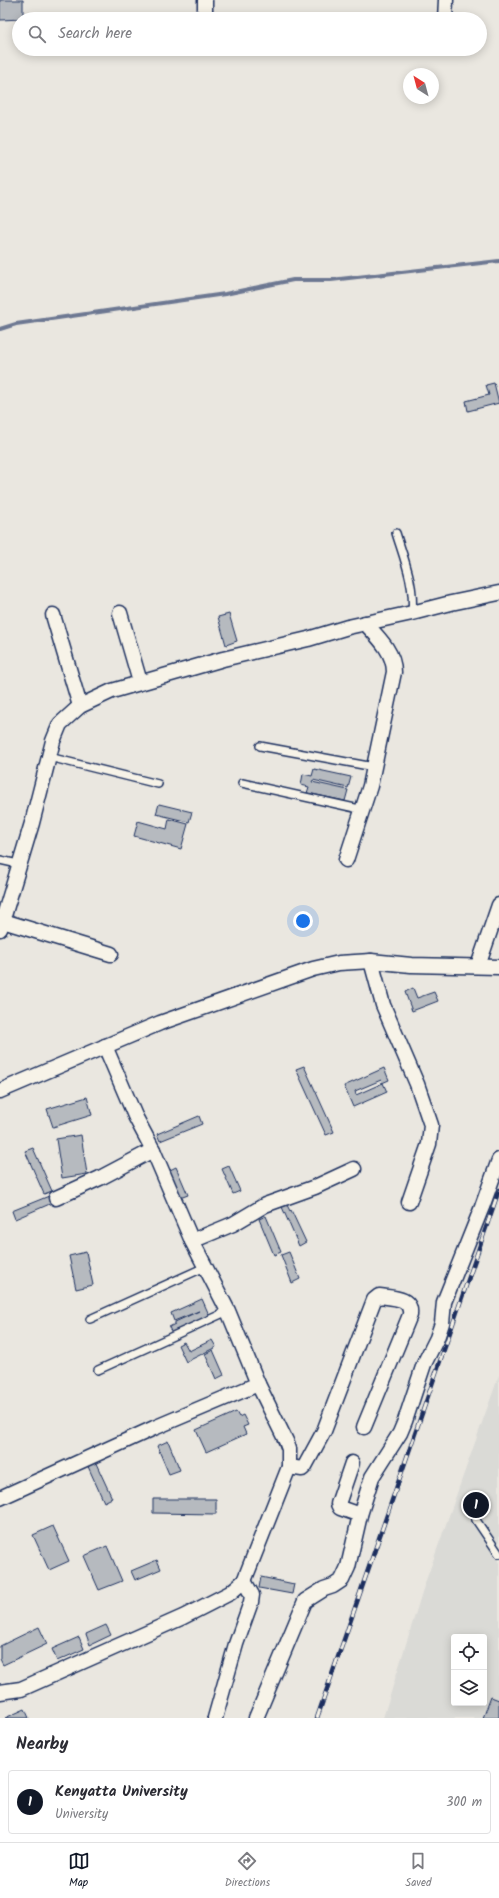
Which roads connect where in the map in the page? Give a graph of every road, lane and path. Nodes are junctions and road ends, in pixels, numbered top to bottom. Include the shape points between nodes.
1 (205, 0) edge
2 (446, 0) edge
3 (205, 12) edge
4 (445, 12) edge
5 (396, 533) dead end
6 (499, 593) edge
7 (120, 613) dead end
8 (412, 613) junction
9 (53, 615) dead end
10 (365, 623) junction
11 (140, 682) junction
12 (80, 706) junction
13 (260, 746) dead end
14 (49, 756) junction
15 (374, 768) junction
16 (242, 783) dead end
17 (158, 784) dead end
18 (364, 810) junction
19 (0, 860) edge
20 (346, 860) dead end
21 (18, 864) junction
22 (499, 905) edge
23 (2, 925) edge
24 (111, 954) dead end
25 (371, 961) junction
26 (478, 966) junction
27 (499, 967) edge
28 (105, 1046) junction
29 (0, 1091) edge
30 (153, 1150) junction
31 (499, 1160) edge
32 (354, 1169) dead end
33 (56, 1198) dead end
34 (409, 1202) dead end
35 (192, 1241) junction
36 (205, 1267) junction
37 (228, 1311) junction
38 (90, 1318) dead end
39 (98, 1370) dead end
40 (258, 1384) junction
41 (364, 1427) dead end
42 (352, 1463) dead end
43 (289, 1466) junction
44 (0, 1498) edge
45 (360, 1515) junction
46 (476, 1520) dead end
47 (499, 1554) edge
48 (244, 1581) junction
49 (0, 1692) edge
50 (215, 1718) edge
51 (256, 1718) edge

1 - 3 street
2 - 4 street
5 - 8 lane via 411,583 414,601
6 - 8 street
7 - 11 street
8 - 10 street
9 - 12 street
10 - 11 street
10 - 15 street via 383,643 394,663
11 - 12 street
12 - 14 street via 60,724
13 - 15 lane
14 - 17 lane
14 - 21 street via 32,823
15 - 18 street
16 - 18 lane
18 - 20 street
19 - 21 lane
21 - 23 street
22 - 26 street
23 - 24 street
25 - 26 street via 411,965
25 - 28 street via 313,969 220,1000
25 - 34 street via 382,1005 417,1084 431,1125 429,1144
26 - 27 street
28 - 29 street
28 - 30 street via 135,1116
30 - 33 street
30 - 35 street
31 - 45 street via 444,1302 442,1323 424,1364 405,1422 372,1477
32 - 35 street via 315,1187 265,1205 233,1224
35 - 36 street
36 - 37 street
36 - 38 lane
37 - 39 lane
37 - 40 street
40 - 43 street via 286,1441 289,1449
40 - 44 street
41 - 43 street via 410,1315 411,1308 404,1300 379,1296 374,1300 318,1444 302,1469
42 - 45 street via 338,1504 340,1508
43 - 48 street
45 - 51 street via 348,1567 342,1580 305,1601
46 - 47 lane
48 - 49 street via 230,1593 183,1617 21,1689
48 - 50 street via 252,1595

